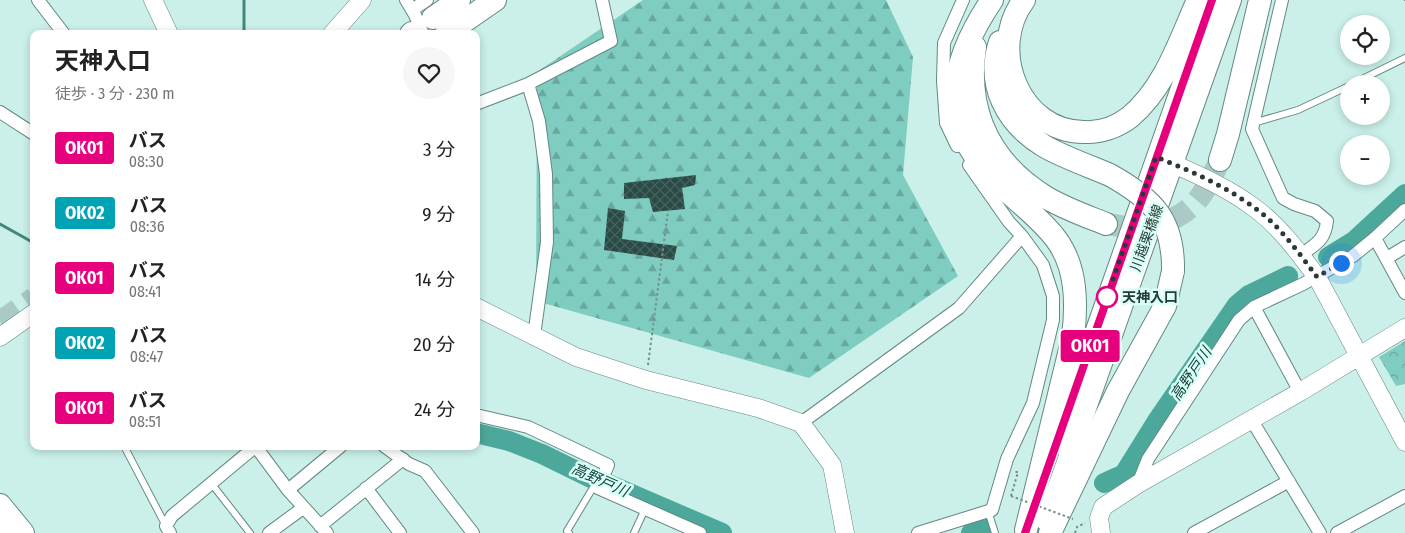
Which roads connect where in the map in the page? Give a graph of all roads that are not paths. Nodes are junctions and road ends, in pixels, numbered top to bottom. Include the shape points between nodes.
1 (38, 0) edge
2 (153, 0) edge
3 (362, 0) edge
4 (459, 0) edge
5 (495, 0) edge
6 (602, 0) edge
7 (962, 0) edge
8 (1198, 0) edge
9 (1212, 0) edge
10 (1231, 0) edge
11 (1260, 0) edge
12 (1282, 0) edge
13 (990, 3) edge
14 (1020, 5) edge
15 (421, 20) edge
16 (61, 30) edge
17 (168, 30) edge
18 (336, 30) edge
19 (1405, 58) edge
20 (1370, 75) edge
21 (528, 84) junction
22 (1340, 90) edge
23 (480, 102) edge
24 (0, 112) edge
25 (1252, 123) junction
26 (30, 131) edge
27 (1220, 160) tunnel mouth
28 (1165, 161) junction
29 (1405, 210) edge
30 (1106, 224) tunnel mouth
31 (1022, 236) junction
32 (1375, 238) junction
33 (1405, 247) edge
34 (1301, 256) junction
35 (1387, 258) junction
36 (1317, 277) junction
37 (1405, 293) edge
38 (1254, 307) junction
39 (480, 309) edge
40 (30, 316) edge
41 (1405, 328) edge
42 (534, 336) junction
43 (0, 337) edge
44 (1359, 355) junction
45 (1300, 392) junction
46 (480, 416) edge
47 (1251, 419) junction
48 (801, 423) junction
49 (1405, 442) edge
50 (126, 450) edge
51 (252, 450) edge
52 (258, 450) edge
53 (335, 450) edge
54 (390, 450) edge
55 (403, 459) junction
56 (1290, 481) junction
57 (211, 483) junction
58 (1138, 484) junction
59 (366, 488) junction
60 (598, 488) junction
61 (288, 490) junction
62 (1405, 496) edge
63 (0, 505) edge
64 (303, 508) junction
65 (645, 508) junction
66 (988, 511) junction
67 (168, 530) edge
68 (323, 530) edge
69 (1031, 532) edge
70 (23, 533) edge
71 (250, 533) edge
72 (269, 533) edge
73 (400, 533) edge
74 (473, 533) edge
75 (569, 533) edge
76 (634, 533) edge
77 (700, 533) edge
78 (845, 533) edge
79 (918, 533) edge
80 (994, 533) edge
81 (1050, 533) edge
82 (1101, 533) edge
83 (1194, 533) edge
84 (1320, 533) edge
85 (1337, 533) edge

1 - 16 street
2 - 17 street
3 - 18 street
4 - 15 highway
5 - 15 highway
6 - 21 street via 611,41
7 - 31 street via 944,42 942,81 946,123 961,153
8 - 14 highway via 1168,65 1143,105 1112,128 1092,132 1057,128 1027,106 1011,71 1009,49 1010,32
9 - 28 main road, 川越栗橋線
10 - 28 main road, 川越栗橋線
11 - 27 highway
12 - 25 street
13 - 30 highway via 976,44 972,68 978,117 986,137 1021,178 1047,198
13 - 69 highway via 972,32 956,78 956,104 961,129 972,152 990,175 1056,239 1068,261 1074,283 1073,337
14 - 81 highway, bridge via 1004,29 997,52 995,75 1000,98 1025,132 1044,146 1110,175 1149,201 1162,218 1174,254 1165,306 1118,392
19 - 20 lane
21 - 23 street
21 - 42 street via 539,121 546,184 547,242
22 - 25 lane via 1298,110
24 - 26 street
25 - 34 street via 1282,198 1315,211 1326,220 1326,231 1321,241
28 - 34 street via 1202,176 1256,209 1278,228
28 - 69 main road, 川越栗橋線
29 - 32 street
31 - 48 street via 959,308
31 - 66 street via 1044,265 1053,296 1053,320 1033,403 1007,459 992,510
32 - 35 street
32 - 36 street via 1353,256
33 - 35 street
34 - 36 street
35 - 37 street
36 - 38 street
36 - 44 street
38 - 45 street
38 - 58 street via 1239,320 1148,459
39 - 42 street
40 - 43 street
41 - 44 street
42 - 48 street via 576,357 646,380 758,408
44 - 45 street
44 - 49 street
45 - 47 street
46 - 60 street via 528,427 608,465
47 - 56 street
47 - 58 street
48 - 78 street via 832,465
50 - 67 lane
51 - 57 street
52 - 61 street
53 - 61 street
54 - 55 street
55 - 59 street
55 - 74 street via 425,471
56 - 83 street
56 - 84 street
57 - 67 street via 172,516
57 - 71 lane
58 - 82 street via 1104,507 1099,518
59 - 68 street
59 - 73 street
60 - 65 street
60 - 75 lane via 594,486 567,531
61 - 64 street
62 - 85 street
63 - 70 highway
64 - 68 street
64 - 72 street
65 - 76 lane
65 - 77 street
66 - 79 street
66 - 80 lane

